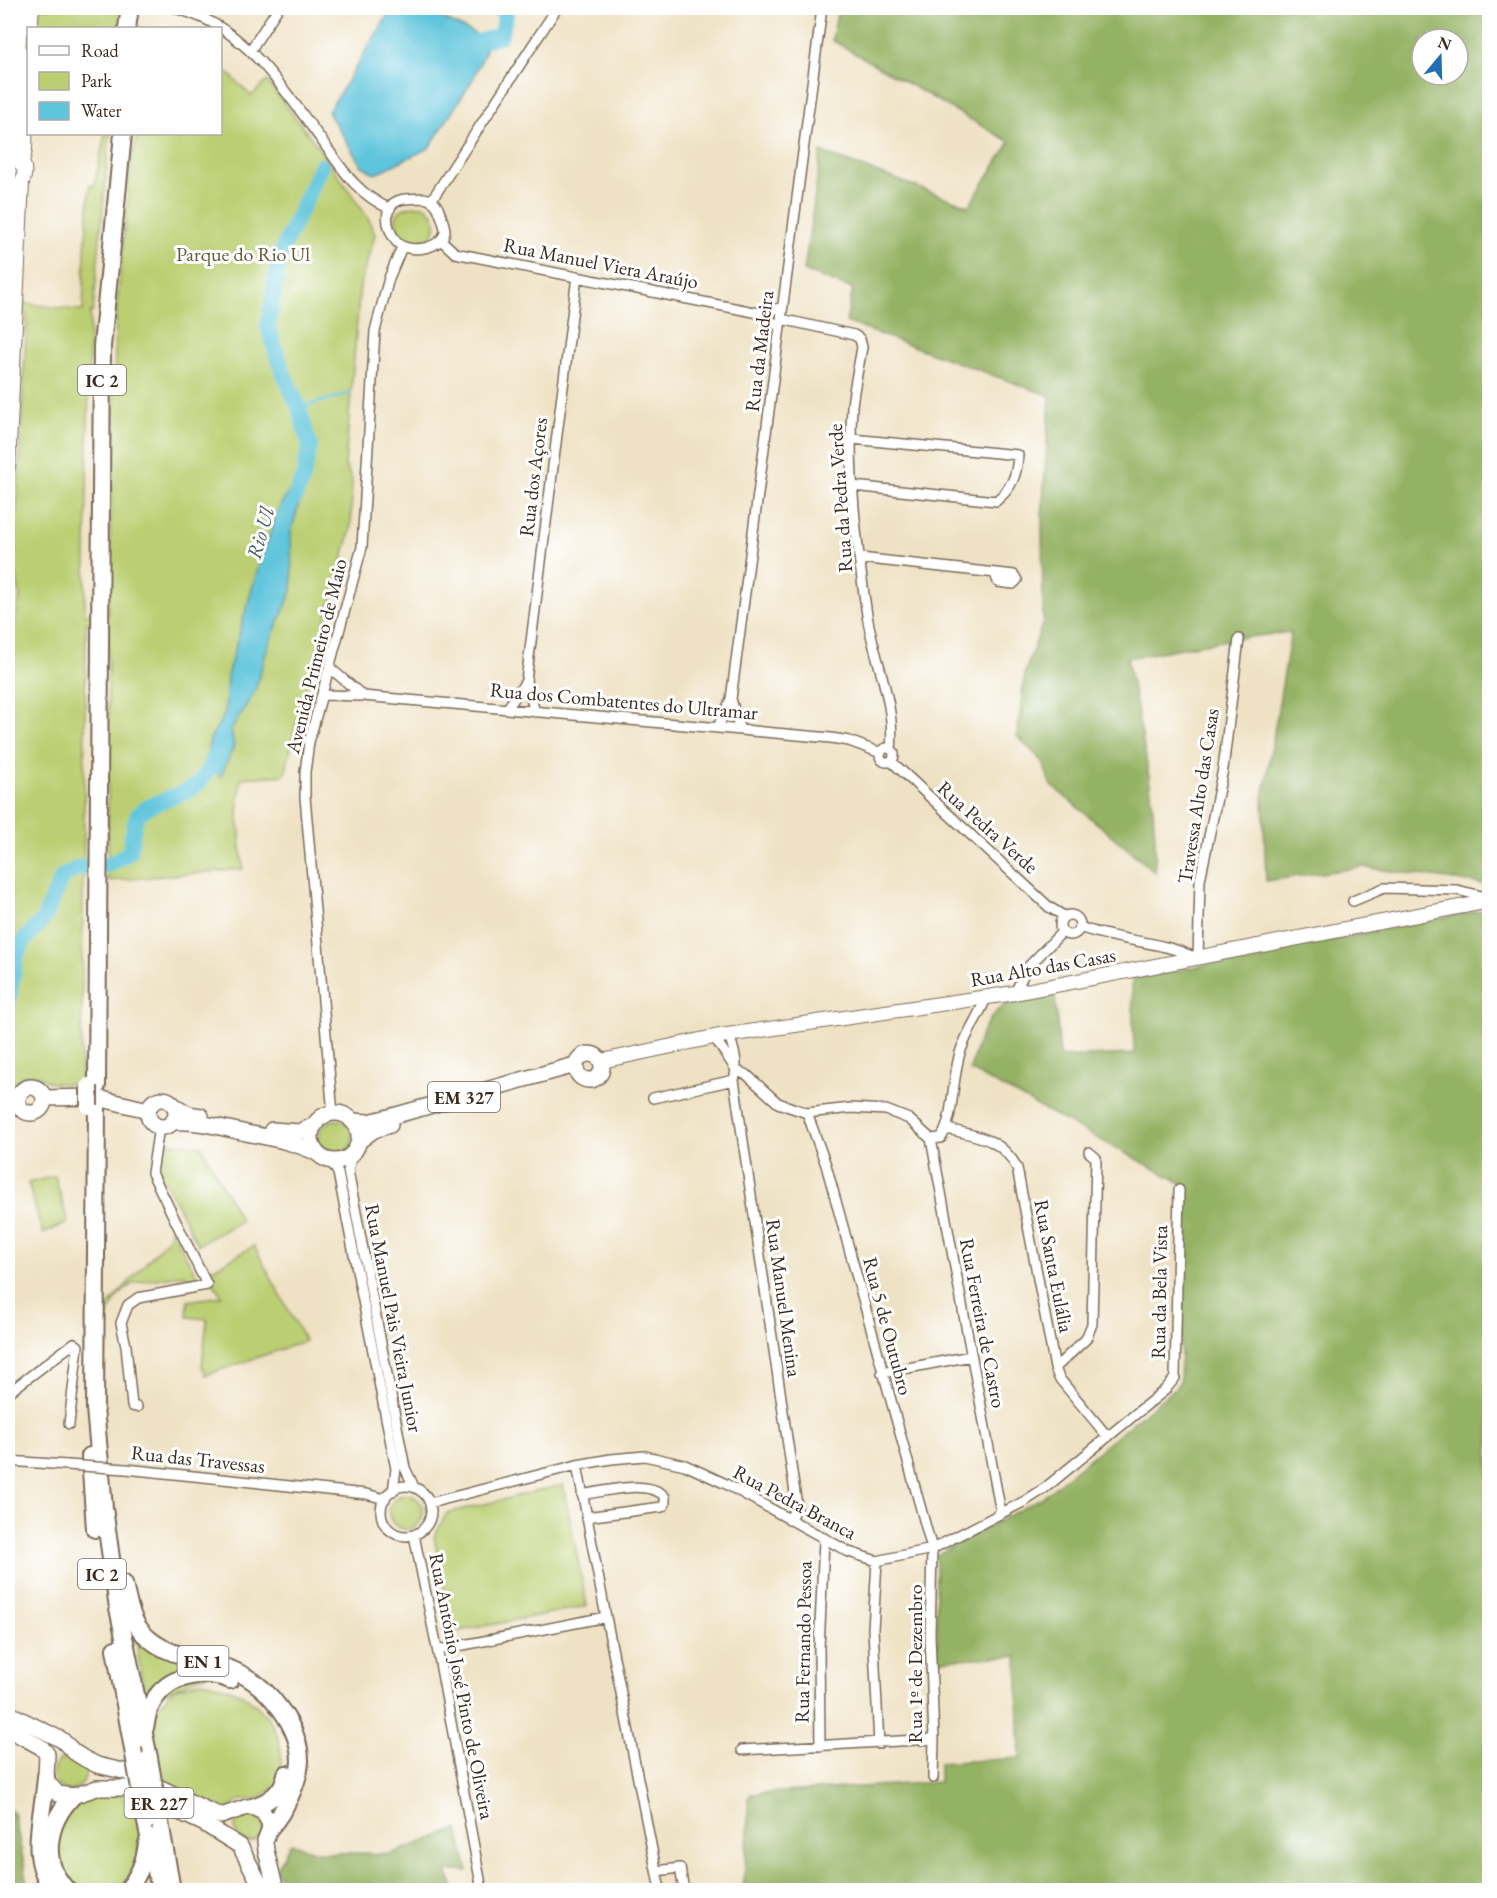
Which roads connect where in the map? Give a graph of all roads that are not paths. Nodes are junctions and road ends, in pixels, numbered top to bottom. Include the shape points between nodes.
1 (20, 8) edge
2 (32, 8) edge
3 (130, 8) edge
4 (136, 8) edge
5 (175, 8) edge
6 (278, 8) edge
7 (557, 8) edge
8 (822, 8) edge
9 (30, 27) edge
10 (127, 27) edge
11 (134, 27) edge
12 (219, 27) edge
13 (222, 29) edge
14 (250, 51) junction
15 (27, 87) edge
16 (116, 135) edge
17 (123, 135) edge
18 (8, 156) edge
19 (22, 163) junction
20 (22, 182) junction
21 (8, 189) edge
22 (431, 201) junction
23 (8, 202) edge
24 (390, 209) junction
25 (441, 240) junction
26 (402, 247) junction
27 (8, 265) edge
28 (577, 276) junction
29 (783, 307) junction
30 (759, 313) junction
31 (780, 323) junction
32 (852, 439) junction
33 (8, 466) edge
34 (853, 486) junction
35 (860, 558) junction
36 (995, 574) dead end
37 (1239, 639) dead end
38 (330, 668) junction
39 (526, 681) junction
40 (322, 695) junction
41 (363, 696) junction
42 (731, 699) junction
43 (507, 709) junction
44 (536, 712) junction
45 (718, 727) junction
46 (741, 730) junction
47 (891, 749) junction
48 (881, 753) junction
49 (891, 761) junction
50 (1490, 900) edge
51 (1353, 901) dead end
52 (1064, 916) junction
53 (1080, 927) junction
54 (1062, 932) junction
55 (1198, 959) junction
56 (1015, 993) junction
57 (986, 998) junction
58 (729, 1035) junction
59 (714, 1037) junction
60 (602, 1061) joint
61 (577, 1070) junction
62 (735, 1075) junction
63 (93, 1086) junction
64 (653, 1098) dead end
65 (14, 1105) edge
66 (93, 1106) junction
67 (175, 1106) junction
68 (148, 1110) junction
69 (807, 1113) junction
70 (333, 1114) junction
71 (352, 1121) junction
72 (166, 1124) junction
73 (315, 1125) junction
74 (947, 1129) junction
75 (931, 1139) junction
76 (355, 1148) junction
77 (1089, 1152) dead end
78 (317, 1153) junction
79 (331, 1161) junction
80 (1179, 1190) dead end
81 (971, 1356) junction
82 (1055, 1368) junction
83 (882, 1373) junction
84 (8, 1393) edge
85 (137, 1407) dead end
86 (69, 1424) dead end
87 (1108, 1437) junction
88 (8, 1461) edge
89 (577, 1466) junction
90 (103, 1484) junction
91 (414, 1487) junction
92 (393, 1491) junction
93 (582, 1495) junction
94 (385, 1499) junction
95 (430, 1503) junction
96 (1001, 1513) junction
97 (586, 1517) junction
98 (789, 1520) junction
99 (414, 1535) junction
100 (824, 1539) junction
101 (932, 1550) junction
102 (877, 1561) junction
103 (606, 1617) junction
104 (438, 1650) junction
105 (8, 1713) edge
106 (8, 1729) edge
107 (144, 1732) junction
108 (933, 1739) junction
109 (879, 1744) junction
110 (820, 1746) junction
111 (742, 1750) dead end
112 (80, 1756) junction
113 (47, 1772) junction
114 (933, 1778) dead end
115 (77, 1795) junction
116 (244, 1809) junction
117 (152, 1828) junction
118 (268, 1834) junction
119 (237, 1843) junction
120 (656, 1871) junction
121 (54, 1890) edge
122 (67, 1890) edge
123 (127, 1890) edge
124 (160, 1890) edge
125 (172, 1890) edge
126 (263, 1890) edge
127 (276, 1890) edge
128 (482, 1890) edge
129 (660, 1890) edge
130 (684, 1890) edge

1 - 18 main road via 15,142
2 - 9 main road
3 - 10 highway
4 - 11 highway
5 - 12 street
6 - 14 street
7 - 22 street
8 - 29 street, Rua da Madeira
13 - 14 street
14 - 24 street via 350,180 370,200
15 - 19 main road
16 - 63 highway, IC 2 via 96,346
17 - 63 highway, IC 2 via 102,346
18 - 19 main road
19 - 20 main road
20 - 21 main road
20 - 33 main road
22 - 24 street via 400,200
22 - 25 street via 445,228
23 - 27 main road
24 - 26 street via 386,221 394,240
25 - 26 street via 433,246
25 - 28 street, Rua Manuel Viera Araújo via 455,253
26 - 38 street, Avenida Primeiro de Maio via 375,331 362,547
28 - 30 street, Rua Manuel Viera Araújo
28 - 39 street, Rua dos Açores
29 - 30 street, Rua Manuel Viera Araújo
29 - 31 street, Rua da Madeira
30 - 31 street, Rua Manuel Viera Araújo
31 - 32 street, Rua da Pedra Verde via 861,339 852,404
31 - 42 street, Rua da Madeira
32 - 34 street, Rua da Pedra Verde
32 - 34 street via 1018,455 1017,475 996,501
34 - 35 street, Rua da Pedra Verde
35 - 36 street
35 - 47 street, Rua da Pedra Verde via 867,618 893,733
37 - 55 street, Travessa Alto das Casas via 1223,769 1200,880
38 - 40 street, Avenida Primeiro de Maio
38 - 41 street
39 - 43 street, Rua dos Açores
39 - 44 street, Rua dos Açores
40 - 41 street, Rua dos Combatentes do Ultramar
40 - 70 street, Avenida Primeiro de Maio via 309,742 305,797
41 - 43 street, Rua dos Combatentes do Ultramar
42 - 45 street, Rua da Madeira
42 - 46 street, Rua da Madeira
43 - 44 street, Rua dos Combatentes do Ultramar
44 - 45 street, Rua dos Combatentes do Ultramar
45 - 46 street, Rua dos Combatentes do Ultramar
46 - 48 street, Rua dos Combatentes do Ultramar via 849,741
47 - 48 street
47 - 49 street
48 - 49 street via 883,761
49 - 52 street, Rua Pedra Verde via 1049,907
50 - 51 street via 1456,890 1384,888
50 - 55 main road, Rua Alto das Casas / EM 327
52 - 53 street via 1074,915
52 - 54 street via 1060,922
53 - 54 street via 1071,935
53 - 55 street via 1184,952
54 - 56 street via 1026,969
55 - 56 main road, Rua Alto das Casas / EM 327
56 - 57 main road, Rua Alto das Casas / EM 327
57 - 58 main road, Rua Alto das Casas / EM 327
57 - 74 street via 961,1049
58 - 59 main road, Rua Alto das Casas / EM 327
58 - 62 street, Rua Manuel Menina via 737,1058
59 - 60 main road, Rua Alto das Casas / EM 327
59 - 62 street
60 - 61 main road, EM 327 via 600,1074 593,1080 585,1080
61 - 71 main road, EM 327 via 369,1122
61 - 76 main road, EM 327 via 374,1130
62 - 64 street
62 - 69 street via 747,1076 778,1103
62 - 98 street, Rua Manuel Menina via 797,1506
63 - 66 highway, IC 2
65 - 68 main road via 23,1089 31,1087 41,1091 44,1098 94,1097
66 - 90 highway, IC 2 via 94,1393
66 - 117 highway, IC 2, bridge via 89,1398 92,1501 133,1749
67 - 68 main road via 160,1098
67 - 72 main road via 176,1114
67 - 73 main road via 189,1114 282,1132 299,1132
68 - 72 main road via 151,1122
69 - 75 street via 851,1108 886,1110 909,1119
69 - 83 street, Rua 5 de Outubro via 826,1165
70 - 71 main road, EM 327
70 - 73 main road
71 - 76 main road via 359,1134
72 - 78 main road via 186,1121 303,1145
72 - 85 street via 152,1173 207,1285 138,1298 128,1305 121,1323 132,1406
73 - 78 main road via 311,1138
74 - 75 street via 941,1138
74 - 82 street, Rua Santa Eulália via 983,1137 1000,1146 1017,1168
75 - 81 street, Rua Ferreira de Castro
76 - 79 main road, EM 327 via 339,1161
76 - 91 street, Rua Manuel Pais Vieira Junior via 348,1171 405,1468
77 - 82 street via 1096,1158 1092,1324 1086,1339
78 - 79 main road
79 - 92 street, Rua Manuel Pais Vieira Junior via 338,1173 396,1469
80 - 87 street, Rua da Bela Vista via 1175,1378
81 - 83 street
81 - 96 street, Rua Ferreira de Castro
82 - 87 street, Rua Santa Eulália
83 - 101 street, Rua 5 de Outubro
84 - 86 street via 74,1343 78,1346
87 - 96 street, Rua Pedra Branca via 1045,1488
88 - 94 street, Rua das Travessas, bridge via 126,1469
89 - 93 street
89 - 95 street
89 - 98 street, Rua Pedra Branca via 645,1456 685,1466
90 - 107 highway, IC 2 via 118,1608
90 - 118 highway, EN 1 via 126,1597 139,1629 169,1651 238,1672 265,1691 282,1710 296,1739 300,1762 294,1784
91 - 92 street
91 - 95 street
92 - 94 street
93 - 97 street
93 - 97 street via 626,1488 654,1490 665,1497 662,1507
94 - 99 street via 381,1512 387,1526 399,1535
95 - 99 street via 430,1520
96 - 101 street, Rua Pedra Branca
97 - 103 street
98 - 100 street, Rua Pedra Branca
99 - 104 street, Rua António José Pinto de Oliveira
100 - 102 street, Rua Pedra Branca
100 - 110 street, Rua Fernando Pessoa
101 - 102 street, Rua Pedra Branca
101 - 108 street, Rua 1º de Dezembro
102 - 109 street via 873,1629
103 - 104 street
103 - 120 street
104 - 128 street, Rua António José Pinto de Oliveira
105 - 112 main road via 62,1740
106 - 113 main road via 41,1747 47,1754
107 - 116 highway, EN 1 via 156,1696 184,1677 219,1676 259,1698 274,1716 286,1743 288,1762 285,1780 273,1798
107 - 117 highway, IC 2, bridge
108 - 109 street
108 - 114 street, Rua 1º de Dezembro
109 - 110 street
110 - 111 street
112 - 113 main road via 54,1756
112 - 115 main road via 91,1771 91,1778
112 - 116 main road, ER 227 via 127,1772 221,1816
113 - 115 main road via 52,1790 66,1796
113 - 121 highway via 38,1851 41,1870
115 - 119 main road, ER 227 via 97,1788 128,1788
115 - 122 highway via 66,1803 58,1818 49,1851 50,1866
116 - 118 main road via 267,1816
116 - 119 main road via 232,1816 229,1828
117 - 123 highway via 140,1871
117 - 124 highway, IC 2
117 - 125 highway, IC 2
118 - 119 main road via 254,1848
118 - 127 main road via 268,1865
119 - 126 main road
120 - 129 street
120 - 130 street via 680,1868

